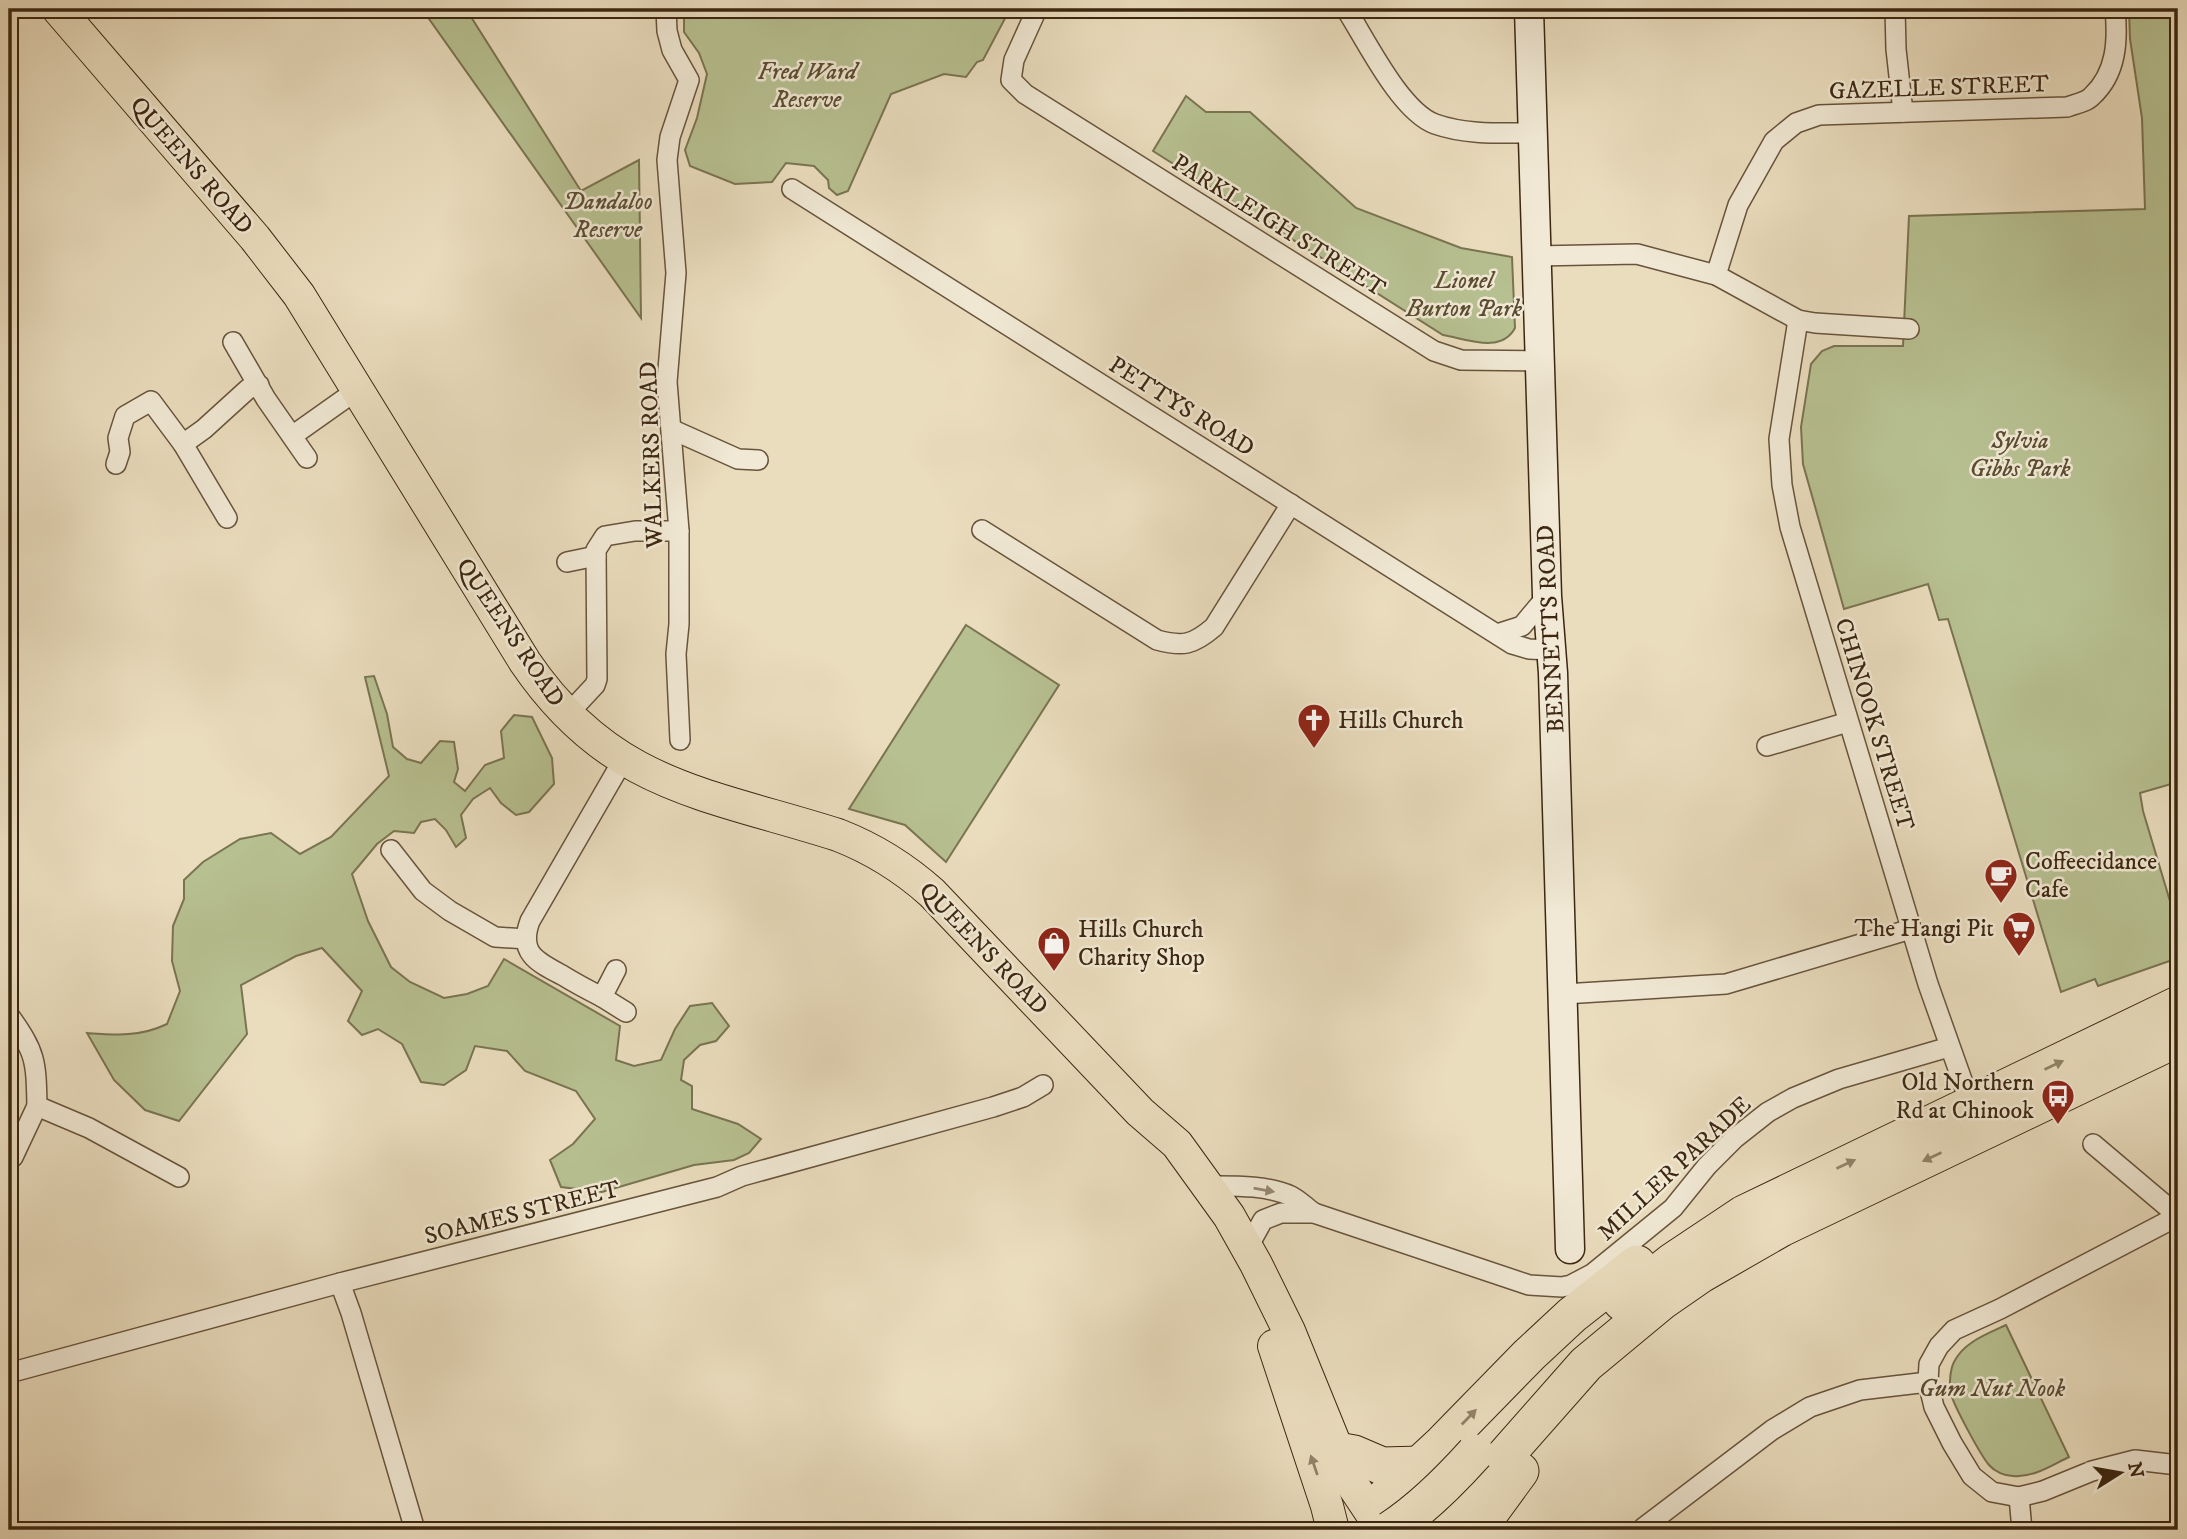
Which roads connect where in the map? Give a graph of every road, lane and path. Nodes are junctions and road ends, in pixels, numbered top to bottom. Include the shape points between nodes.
1 (58, 9) edge
2 (666, 9) edge
3 (1037, 9) edge
4 (1346, 9) edge
5 (1530, 9) edge
6 (1895, 9) edge
7 (2115, 9) edge
8 (1903, 112) junction
9 (1532, 133) junction
10 (792, 189) dead end
11 (1536, 256) junction
12 (1716, 275) junction
13 (1798, 320) junction
14 (1909, 329) dead end
15 (233, 342) dead end
16 (1539, 361) junction
17 (259, 385) junction
18 (357, 390) junction
19 (673, 430) junction
20 (292, 436) junction
21 (183, 444) junction
22 (307, 458) dead end
23 (758, 460) dead end
24 (116, 464) dead end
25 (1291, 504) junction
26 (227, 518) dead end
27 (982, 530) dead end
28 (679, 531) junction
29 (596, 556) junction
30 (567, 562) dead end
31 (1547, 596) junction
32 (1497, 635) junction
33 (1551, 649) junction
34 (567, 715) junction
35 (1848, 722) junction
36 (680, 740) dead end
37 (1767, 746) dead end
38 (623, 760) junction
39 (391, 850) dead end
40 (1911, 929) junction
41 (526, 939) junction
42 (616, 970) dead end
43 (1564, 994) junction
44 (601, 997) junction
45 (2178, 1005) edge
46 (626, 1012) dead end
47 (9, 1016) edge
48 (2178, 1038) edge
49 (1948, 1046) junction
50 (1043, 1085) dead end
51 (37, 1106) junction
52 (1140, 1112) junction
53 (1976, 1119) junction
54 (2093, 1144) dead end
55 (9, 1160) edge
56 (179, 1177) dead end
57 (1883, 1180) junction
58 (1209, 1185) junction
59 (1784, 1194) junction
60 (1314, 1213) junction
61 (2178, 1216) edge
62 (1247, 1249) junction
63 (1570, 1249) dead end
64 (340, 1283) junction
65 (9, 1373) edge
66 (1928, 1382) junction
67 (1337, 1451) junction
68 (1484, 1461) junction
69 (1420, 1465) junction
70 (2178, 1465) edge
71 (2019, 1497) junction
72 (1380, 1519) edge
73 (1643, 1528) dead end
74 (415, 1530) edge
75 (1333, 1530) edge
76 (1343, 1530) edge
77 (1419, 1530) edge
78 (1429, 1530) edge
79 (1477, 1530) edge
80 (2022, 1530) edge

1 - 18 main road, QUEENS ROAD via 278,266
2 - 19 street, WALKERS ROAD via 672,50 689,80 667,160 676,273 667,382
3 - 16 street, PARKLEIGH STREET via 1014,60 1011,80 1037,101 1434,351 1461,360
4 - 9 street via 1396,89 1423,117 1454,129
5 - 9 street, BENNETTS ROAD
6 - 8 street
7 - 8 street, GAZELLE STREET via 2118,39 2110,72 2091,98 2067,107
8 - 12 street, GAZELLE STREET via 1819,115 1796,124 1774,141 1738,205
9 - 11 street, BENNETTS ROAD
10 - 25 street, PETTYS ROAD
11 - 12 street via 1637,254
11 - 16 street, BENNETTS ROAD
12 - 13 street
13 - 14 street
13 - 35 street, CHINOOK STREET via 1779,439 1782,485 1790,527
15 - 17 street
16 - 31 street, BENNETTS ROAD
17 - 20 street
17 - 21 street via 248,389
18 - 20 street
18 - 34 main road, QUEENS ROAD via 526,662
19 - 23 street via 738,459
19 - 28 street, WALKERS ROAD
20 - 22 street
21 - 24 street via 151,401 125,416
21 - 26 street
25 - 27 street via 1214,627 1197,641 1175,645 1157,640
25 - 32 street, PETTYS ROAD
28 - 29 street via 605,536
28 - 36 street, WALKERS ROAD via 676,654
29 - 30 street
29 - 34 street via 597,679
31 - 32 street via 1521,626
31 - 33 street, BENNETTS ROAD
32 - 33 street, PETTYS ROAD via 1530,649
33 - 43 street, BENNETTS ROAD
34 - 38 main road, QUEENS ROAD
35 - 37 street
35 - 40 street, CHINOOK STREET
38 - 41 street via 530,921
38 - 52 main road, QUEENS ROAD via 667,783 850,840 885,856 937,898
39 - 41 street via 423,891 450,911 495,937
40 - 43 street via 1726,984
40 - 49 street, CHINOOK STREET
41 - 44 street via 537,961
42 - 44 street
43 - 63 street, BENNETTS ROAD
44 - 46 street
53 -> 45 highway
47 - 51 street via 35,1060
48 - 53 highway
49 - 53 street, CHINOOK STREET
49 - 60 street, MILLER PARADE via 1819,1086 1768,1112 1721,1151 1660,1220 1592,1274 1571,1285 1529,1285
50 - 64 street, SOAMES STREET via 993,1107 742,1176 717,1187
51 - 55 street
51 - 56 street via 89,1128
52 - 58 main road, QUEENS ROAD via 1177,1144
75 -> 52 main road, QUEENS ROAD via 1271,1338 1234,1265 1163,1157
53 -> 57 highway
59 -> 53 highway
54 - 61 street
57 - 68 highway via 1742,1249 1662,1301
57 - 79 highway via 1858,1210 1715,1289 1641,1345 1569,1412
58 -> 60 street, MILLER PARADE via 1273,1191 1293,1197
58 - 62 main road, QUEENS ROAD
59 - 68 highway via 1745,1214 1646,1282 1545,1372
69 -> 59 highway via 1529,1354 1618,1277 1651,1253 1746,1200
60 - 62 street, MILLER PARADE via 1270,1216 1258,1225
61 - 66 street via 1954,1330 1929,1364
62 - 67 main road, QUEENS ROAD via 1289,1331
64 - 65 street, SOAMES STREET
64 - 74 street
66 - 71 street via 1934,1407 1972,1476 1992,1492
66 - 73 street via 1860,1390 1810,1407 1772,1430
67 - 69 highway via 1382,1466
67 - 72 main road, QUEENS ROAD via 1350,1481
68 - 72 highway, bridge via 1450,1481 1421,1507
68 - 78 highway via 1474,1491
69 - 72 highway via 1386,1496
70 - 71 street via 2135,1460
71 - 80 street
72 - 76 main road via 1353,1521
72 - 77 main road via 1392,1514

